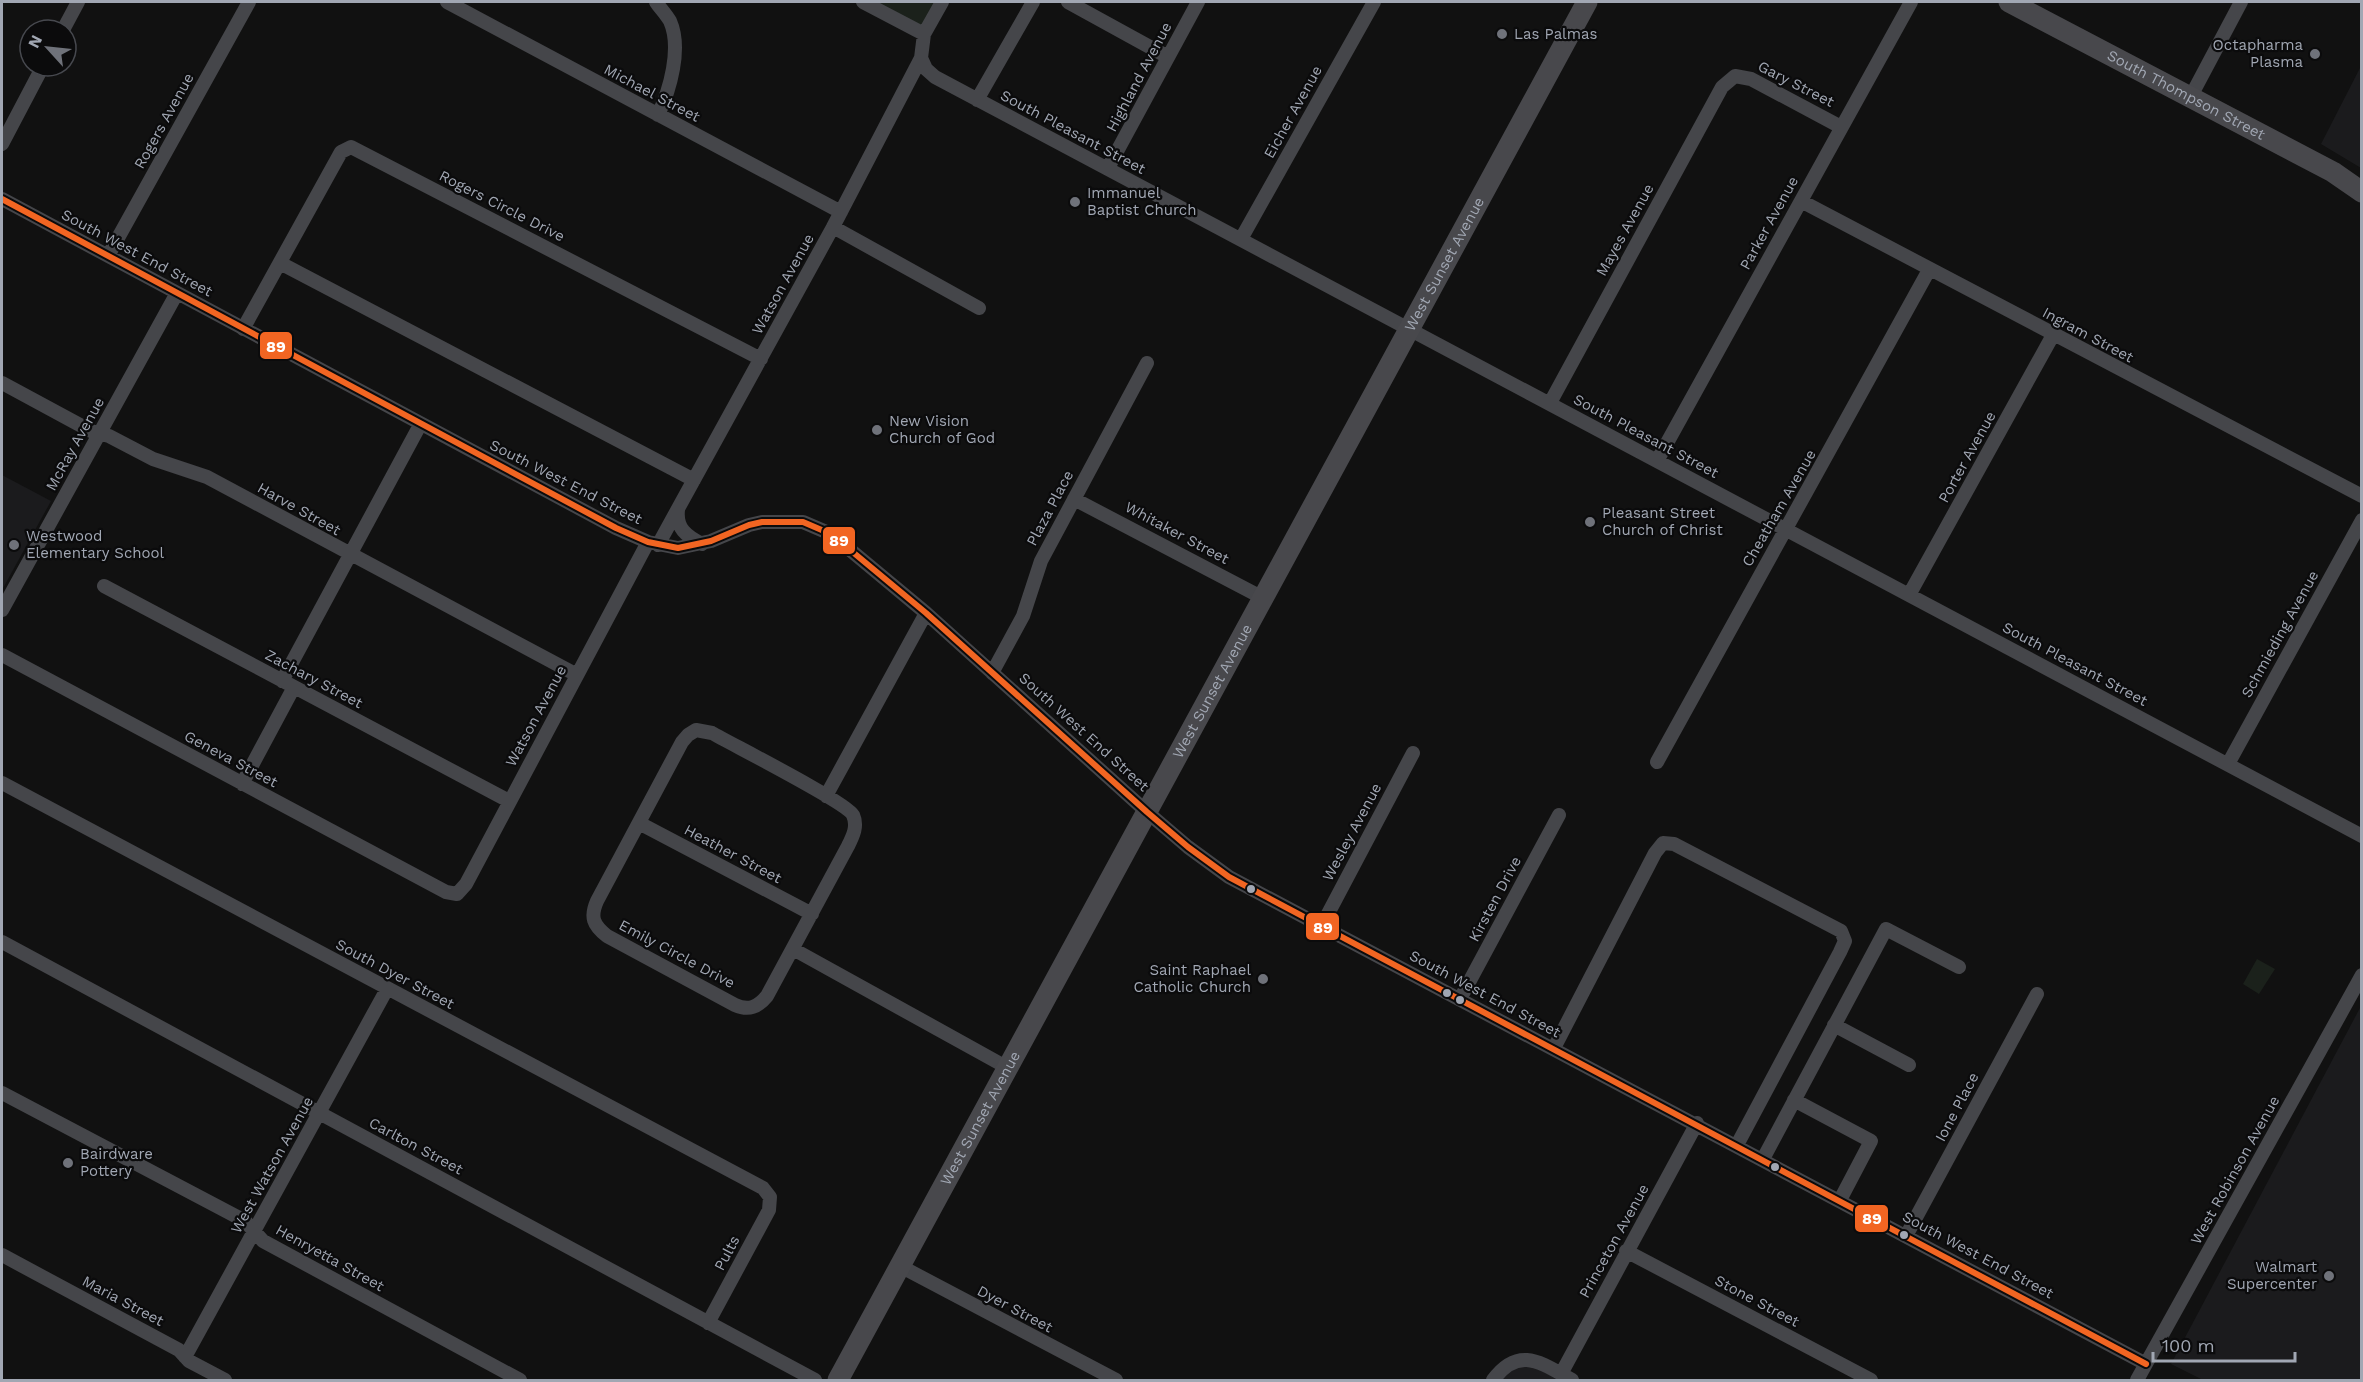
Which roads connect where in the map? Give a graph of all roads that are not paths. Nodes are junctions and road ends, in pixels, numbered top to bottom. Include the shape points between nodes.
1 (78, 2) edge
2 (249, 2) edge
3 (447, 2) edge
4 (656, 2) edge
5 (862, 2) edge
6 (942, 2) edge
7 (1033, 2) edge
8 (1068, 2) edge
9 (1198, 2) edge
10 (1374, 2) edge
11 (1587, 2) edge
12 (1911, 2) edge
13 (2009, 2) edge
14 (2241, 2) edge
15 (69, 18) edge
16 (924, 34) junction
17 (1168, 57) junction
18 (921, 58) junction
19 (1735, 76) joint
20 (38, 78) edge
21 (2190, 98) junction
22 (977, 100) junction
23 (658, 115) junction
24 (1841, 127) junction
25 (2, 144) edge
26 (1108, 168) junction
27 (2360, 190) edge
28 (2, 199) edge
29 (1801, 201) junction
30 (841, 212) junction
31 (833, 227) junction
32 (1241, 239) junction
33 (108, 256) junction
34 (280, 262) junction
35 (1929, 270) junction
36 (177, 293) junction
37 (980, 308) dead end
38 (1410, 328) junction
39 (243, 329) junction
40 (2053, 335) junction
41 (761, 359) junction
42 (1147, 363) dead end
43 (2, 383) edge
44 (1550, 403) junction
45 (420, 425) junction
46 (99, 433) junction
47 (1657, 461) junction
48 (694, 480) junction
49 (2361, 496) edge
50 (1074, 499) junction
51 (679, 508) junction
52 (2361, 520) edge
53 (1786, 529) junction
54 (653, 544) junction
55 (702, 544) junction
56 (350, 554) junction
57 (104, 586) dead end
58 (1909, 595) junction
59 (1263, 598) junction
60 (2, 610) edge
61 (926, 613) junction
62 (2, 655) edge
63 (992, 673) junction
64 (577, 675) junction
65 (288, 684) junction
66 (1413, 753) dead end
67 (1657, 762) dead end
68 (2228, 764) junction
69 (2, 783) edge
70 (242, 784) junction
71 (826, 796) junction
72 (509, 801) junction
73 (1148, 812) junction
74 (1559, 815) dead end
75 (639, 823) junction
76 (2361, 836) edge
77 (446, 892) joint
78 (812, 914) junction
79 (1321, 927) junction
80 (2, 942) edge
81 (793, 949) junction
82 (1959, 968) dead end
83 (2361, 975) edge
84 (387, 989) junction
85 (2037, 994) dead end
86 (1460, 999) junction
87 (1834, 1025) junction
88 (1554, 1048) junction
89 (1909, 1065) dead end
90 (1008, 1068) junction
91 (2, 1093) edge
92 (1794, 1100) junction
93 (319, 1113) junction
94 (1697, 1123) junction
95 (1737, 1145) junction
96 (1763, 1159) junction
97 (770, 1197) joint
98 (1840, 1200) junction
99 (254, 1231) junction
100 (1906, 1236) junction
101 (1626, 1251) junction
102 (2, 1255) edge
103 (900, 1266) junction
104 (708, 1323) junction
105 (185, 1357) junction
106 (2146, 1364) junction
107 (1566, 1377) edge
108 (225, 1380) edge
109 (520, 1380) edge
110 (815, 1380) edge
111 (838, 1380) edge
112 (1116, 1380) edge
113 (1493, 1380) edge
114 (1871, 1380) edge
115 (2137, 1380) edge

1 - 15 street
2 - 33 street, Rogers Avenue
3 - 23 street, Michael Street
4 - 23 street via 669,21 675,53
5 - 16 street
6 - 16 street
7 - 22 street
8 - 17 street
9 - 17 street, Highland Avenue
10 - 32 street, Eicher Avenue
11 - 38 highway, West Sunset Avenue
12 - 24 street, Parker Avenue
13 - 21 highway, South Thompson Street
14 - 21 street
16 - 18 street, Watson Avenue
17 - 26 street, Highland Avenue
18 - 22 street, South Pleasant Street via 935,77
18 - 30 street, Watson Avenue
19 - 24 street, Gary Street via 1751,79
19 - 44 street, Mayes Avenue via 1722,87
20 - 25 street
21 - 27 highway, South Thompson Street
22 - 26 street, South Pleasant Street
23 - 30 street, Michael Street
24 - 29 street, Parker Avenue
26 - 32 street, South Pleasant Street
28 - 33 street, South West End Street
29 - 35 street, Ingram Street
29 - 47 street, Parker Avenue
30 - 31 street, Watson Avenue
31 - 37 street
31 - 41 street, Watson Avenue
32 - 38 street, South Pleasant Street
33 - 36 street, South West End Street
34 - 39 street, Rogers Circle Drive
34 - 41 street, Rogers Circle Drive via 341,152 351,147
34 - 48 street
35 - 40 street, Ingram Street
35 - 53 street, Cheatham Avenue
36 - 39 street, South West End Street
36 - 46 street, McRay Avenue
38 - 44 street, South Pleasant Street
38 - 59 highway, West Sunset Avenue
39 - 45 street, South West End Street
40 - 49 street, Ingram Street
40 - 58 street, Porter Avenue
41 - 48 street, Watson Avenue
42 - 50 street, Plaza Place
43 - 46 street, Harve Street
44 - 47 street, South Pleasant Street
45 - 54 street, South West End Street
45 - 56 street
46 - 56 street, Harve Street via 153,459 207,477
46 - 60 street, McRay Avenue
47 - 53 street, South Pleasant Street
48 - 51 street, Watson Avenue
50 - 59 street, Whitaker Street
50 - 63 street, Plaza Place via 1041,561 1023,616
51 - 54 street, Watson Avenue
51 - 55 street via 679,527
52 - 68 street, Schmieding Avenue
53 - 58 street, South Pleasant Street
53 - 67 street, Cheatham Avenue
54 - 55 street, South West End Street via 678,548
54 - 64 street, Watson Avenue
55 - 61 street, South West End Street via 762,522 803,522 846,544
56 - 64 street, Harve Street
56 - 65 street
57 - 65 street, Zachary Street
58 - 68 street, South Pleasant Street
59 - 73 highway, West Sunset Avenue
61 - 63 street, South West End Street
61 - 71 street
62 - 70 street, Geneva Street
63 - 73 street, South West End Street
64 - 72 street, Watson Avenue
65 - 70 street
65 - 72 street, Zachary Street
66 - 79 street, Wesley Avenue
68 - 76 street, South Pleasant Street
69 - 84 street, South Dyer Street
70 - 77 street, Geneva Street
71 - 75 street, Emily Circle Drive via 712,733 696,730 682,742
71 - 78 street, Emily Circle Drive via 852,814 855,832
72 - 77 street, Watson Avenue via 466,884 457,894
73 - 79 street, South West End Street via 1229,877
73 - 90 highway, West Sunset Avenue
74 - 86 street, Kirsten Drive
75 - 78 street, Heather Street
75 - 81 street, Emily Circle Drive via 594,906 593,922 598,929 744,1008 762,1003
78 - 81 street, Emily Circle Drive
79 - 86 street, South West End Street
80 - 93 street, Carlton Street
81 - 90 street
82 - 87 street via 1886,929
83 - 106 street, West Robinson Avenue
84 - 93 street, West Watson Avenue
84 - 97 street, South Dyer Street via 763,1188
85 - 100 street, Ione Place
86 - 88 street, South West End Street
87 - 89 street
87 - 92 street
88 - 94 street, South West End Street
88 - 95 street via 1663,843 1674,844 1841,931 1843,946
90 - 103 highway, West Sunset Avenue
91 - 99 street, Henryetta Street via 245,1221
92 - 96 street
92 - 98 street via 1871,1141
93 - 99 street, West Watson Avenue
93 - 104 street, Carlton Street
94 - 95 street, South West End Street
94 - 101 street, Princeton Avenue
95 - 96 street, South West End Street
96 - 98 street, South West End Street
97 - 104 street, Pults via 769,1210
98 - 100 street, South West End Street
99 - 105 street, West Watson Avenue
99 - 109 street, Henryetta Street via 263,1240
100 - 106 street, South West End Street
101 - 107 street, Princeton Avenue
101 - 114 street, Stone Street
102 - 105 street, Maria Street via 179,1350
103 - 111 highway, West Sunset Avenue
103 - 112 street, Dyer Street
104 - 110 street, Carlton Street
105 - 108 street, Maria Street
106 - 115 street, West Robinson Avenue
107 - 113 street via 1526,1359 1515,1360

